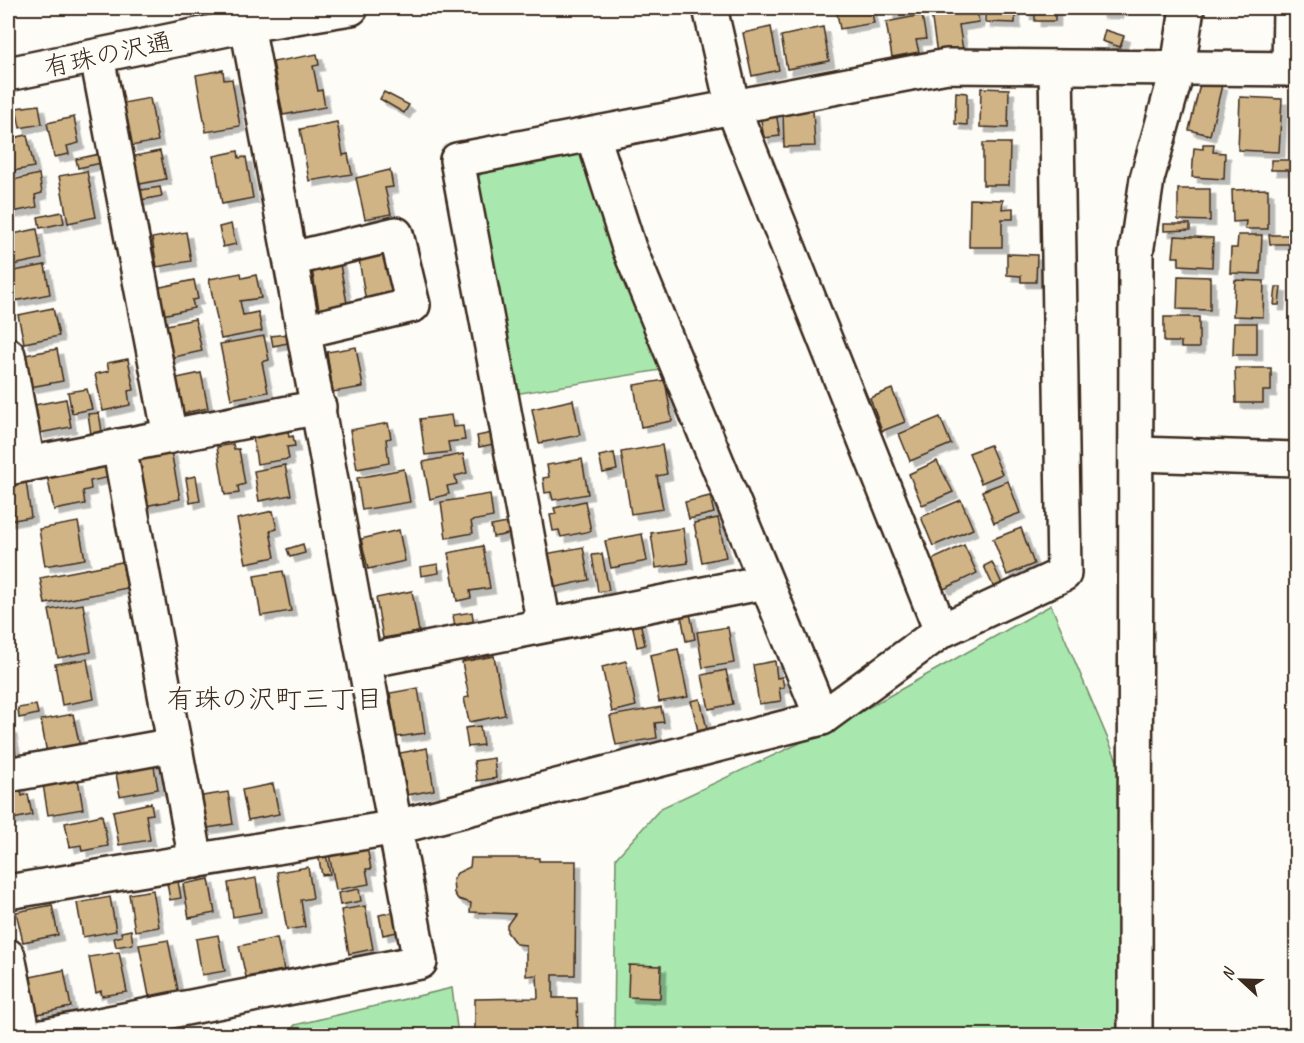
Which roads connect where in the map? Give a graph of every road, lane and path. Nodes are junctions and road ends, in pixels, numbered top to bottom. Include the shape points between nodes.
1 (351, 8) edge
2 (710, 8) edge
3 (1187, 8) edge
4 (1290, 8) edge
5 (247, 25) junction
6 (97, 57) junction
7 (1056, 67) junction
8 (1178, 68) junction
9 (1293, 69) edge
10 (8, 74) edge
11 (733, 108) junction
12 (593, 136) junction
13 (291, 259) junction
14 (304, 331) junction
15 (8, 355) edge
16 (318, 407) junction
17 (170, 436) junction
18 (119, 446) junction
19 (1137, 454) junction
20 (1296, 459) edge
21 (18, 466) edge
22 (765, 582) junction
23 (544, 625) junction
24 (941, 631) junction
25 (366, 661) junction
26 (822, 718) junction
27 (174, 745) junction
28 (8, 775) edge
29 (397, 827) junction
30 (196, 861) junction
31 (8, 892) edge
32 (8, 956) edge
33 (24, 1035) edge
34 (43, 1035) edge
35 (1135, 1035) edge

1 - 5 street, 有珠の沢通
2 - 11 street
3 - 8 street
4 - 9 street
5 - 6 street, 有珠の沢通
5 - 13 street
6 - 10 street, 有珠の沢通
6 - 17 street
7 - 8 street
7 - 11 street via 947,66
7 - 24 street via 1064,574
8 - 9 street
8 - 19 street via 1147,179 1136,253
11 - 12 street
11 - 24 street
12 - 22 street via 629,248
12 - 23 street via 457,160
13 - 14 street
13 - 14 street via 396,234 413,305
14 - 16 street
15 - 21 street
16 - 17 street
16 - 25 street
17 - 18 street
18 - 21 street
18 - 27 street
19 - 20 street
19 - 35 street
22 - 23 street
22 - 26 street
23 - 25 street
24 - 26 street
25 - 29 street
26 - 29 street
27 - 28 street
27 - 30 street
29 - 30 street
29 - 34 street via 420,962
30 - 31 street
32 - 33 street

